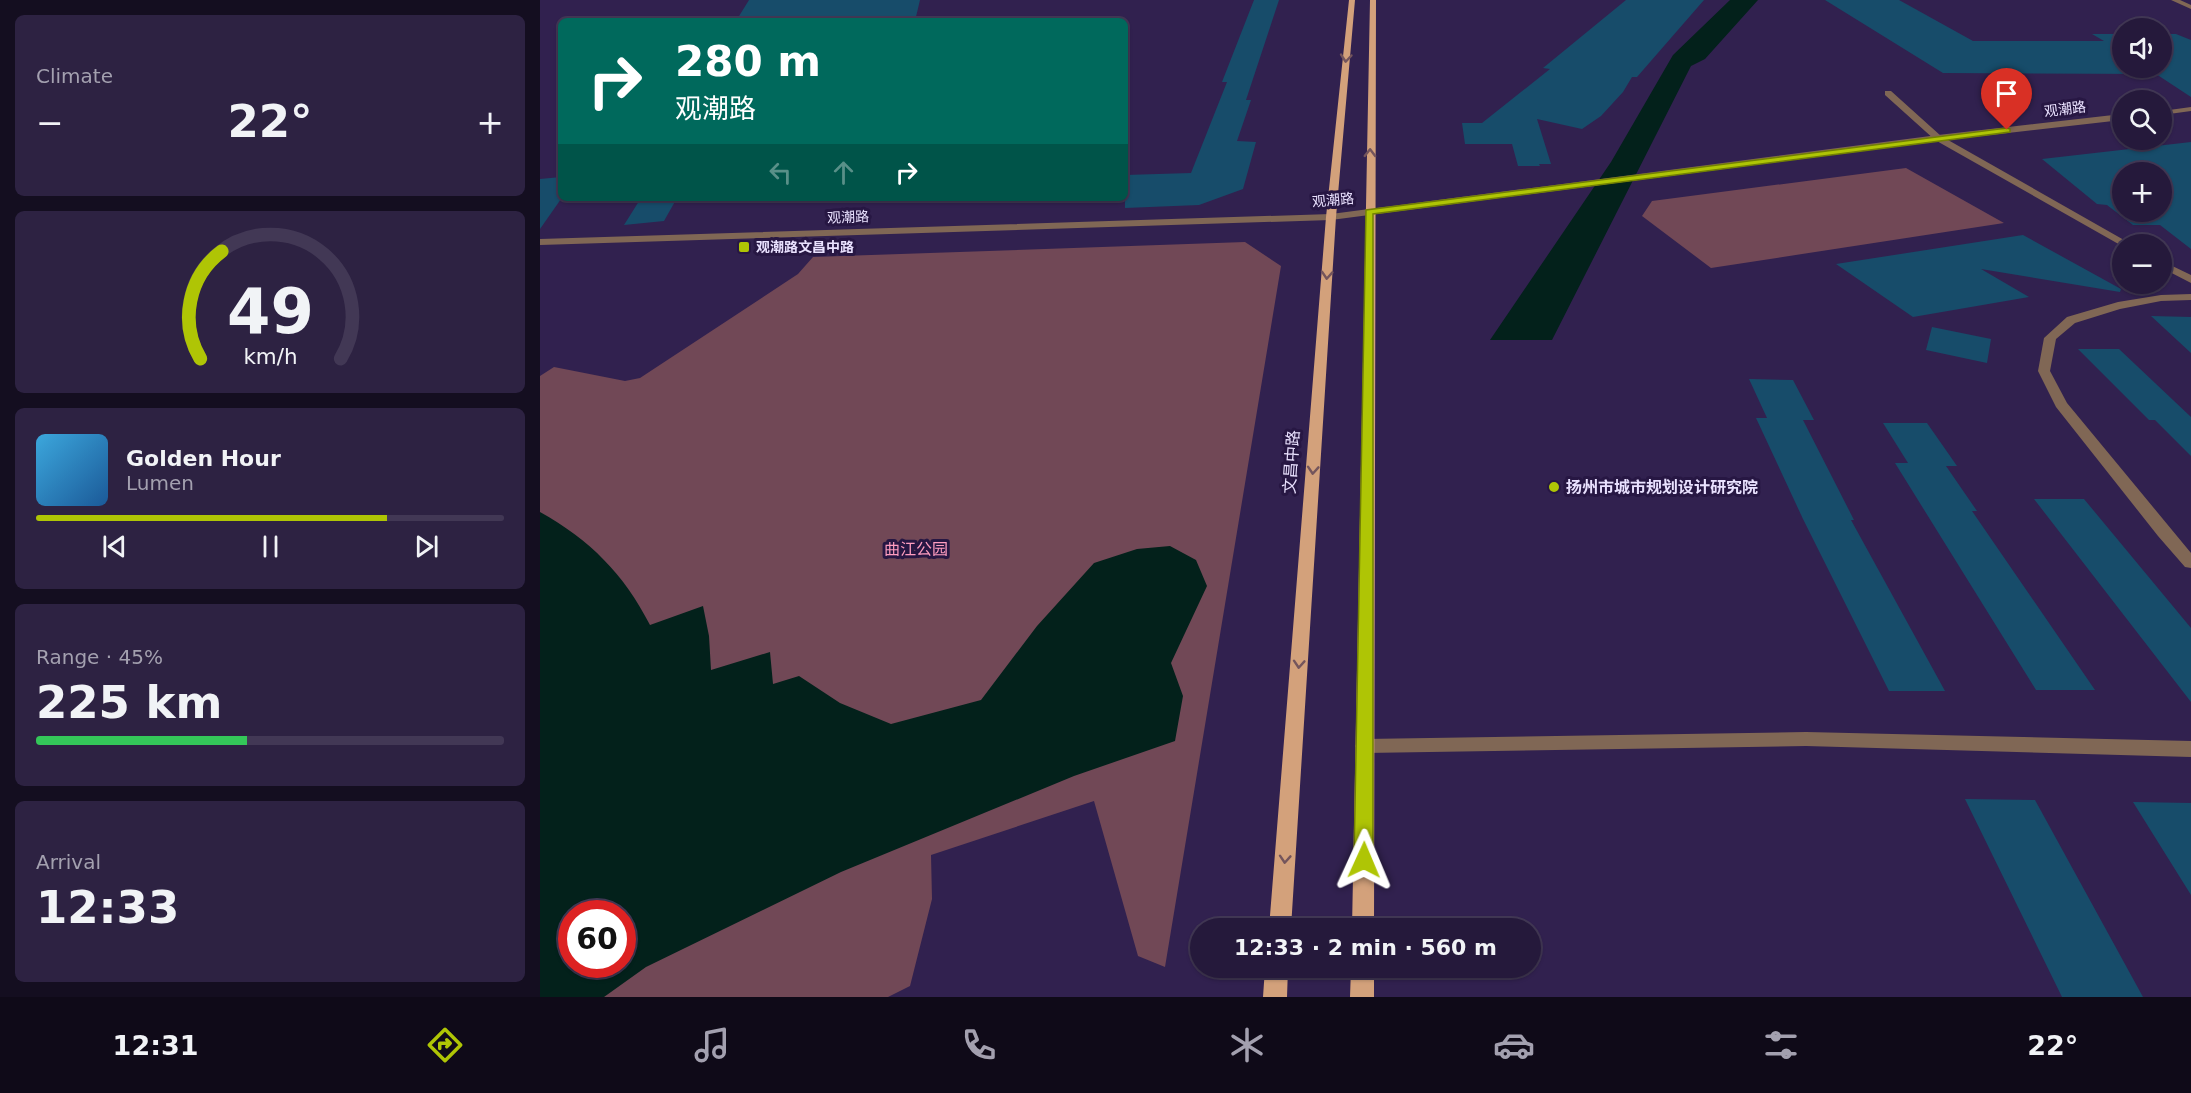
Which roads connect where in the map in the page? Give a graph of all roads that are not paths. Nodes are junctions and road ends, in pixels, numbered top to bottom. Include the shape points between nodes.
1 (1352, 0) edge
2 (1373, 0) edge
3 (2174, 0) edge
4 (2186, 0) edge
5 (2191, 2) edge
6 (2191, 7) edge
7 (1888, 93) dead end
8 (2191, 109) edge
9 (2172, 112) edge
10 (2112, 118) edge
11 (1938, 138) junction
12 (1369, 212) junction
13 (1331, 217) junction
14 (2112, 236) edge
15 (540, 242) edge
16 (2172, 270) edge
17 (2191, 280) edge
18 (2191, 297) edge
19 (2191, 563) edge
20 (1365, 746) junction
21 (2191, 749) edge
22 (1281, 918) edge
23 (1363, 918) edge
24 (1276, 978) edge
25 (1363, 978) edge
26 (1275, 997) edge
27 (1362, 997) edge

1 -> 13 main road, 文昌中路
12 -> 2 main road
3 - 6 street
4 - 5 street
7 - 11 street
8 - 9 street
10 - 11 street, 观潮路
11 - 12 street, 观潮路
11 - 14 street
12 - 13 street, 观潮路
12 - 20 main road
13 - 15 street, 观潮路
13 -> 22 main road, 文昌中路
16 - 17 street
18 - 19 street via 2140,302 2071,320 2050,338 2044,371 2061,404
20 - 21 street via 1806,739
20 - 23 main road
24 - 26 main road
25 - 27 main road

